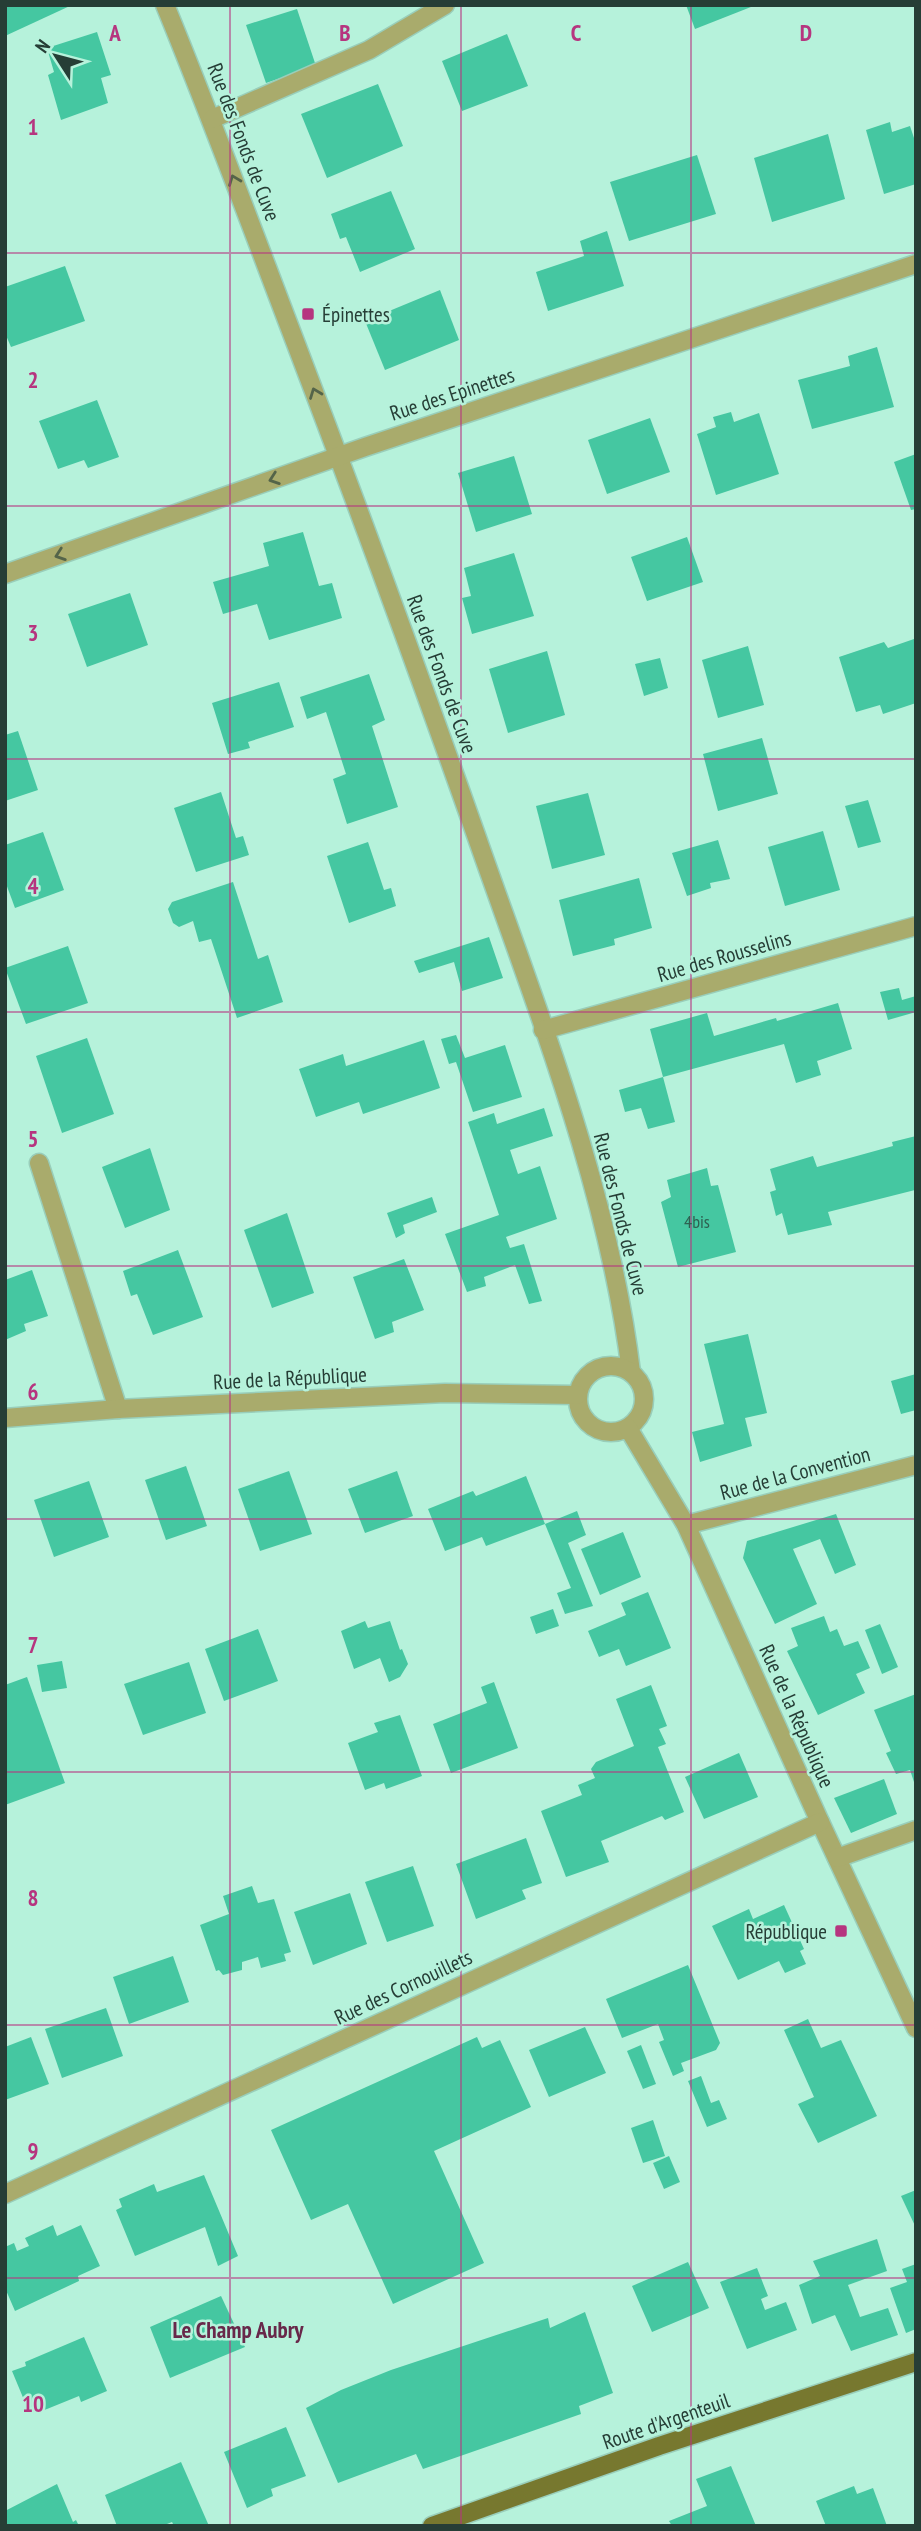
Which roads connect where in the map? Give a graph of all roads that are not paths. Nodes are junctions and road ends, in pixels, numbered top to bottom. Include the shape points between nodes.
1 (165, 5) edge
2 (445, 5) edge
3 (212, 119) junction
4 (916, 264) edge
5 (339, 456) junction
6 (5, 574) edge
7 (916, 926) edge
8 (543, 1030) junction
9 (39, 1163) dead end
10 (631, 1371) junction
11 (577, 1395) junction
12 (118, 1409) junction
13 (5, 1418) edge
14 (628, 1428) junction
15 (916, 1465) edge
16 (686, 1525) junction
17 (820, 1822) junction
18 (916, 1830) edge
19 (836, 1858) junction
20 (912, 2009) edge
21 (916, 2028) edge
22 (5, 2194) edge
23 (916, 2362) edge
24 (432, 2526) edge

1 - 3 street, Rue des Fonds de Cuve
2 - 3 street via 369,50
5 -> 3 street, Rue des Fonds de Cuve
4 - 5 street, Rue des Epinettes
5 -> 6 street, Rue des Epinettes
5 - 8 street, Rue des Fonds de Cuve
7 - 8 street, Rue des Rousselins
8 - 10 street, Rue des Fonds de Cuve via 587,1166 623,1316
9 - 12 street
10 - 11 street via 609,1365 597,1368 580,1383
10 - 14 street via 644,1400 642,1411
11 - 12 street, Rue de la République via 445,1393
11 - 14 street via 581,1415 597,1430
12 - 13 street, Rue de la République
14 - 16 street, Rue de la République
15 - 16 street, Rue de la Convention
16 - 17 street, Rue de la République
17 - 19 street, Rue de la République
17 - 22 street, Rue des Cornouillets
18 - 19 street
19 - 20 street, Rue de la République
20 - 21 street, Rue de la République
23 - 24 main road, Route d'Argenteuil

